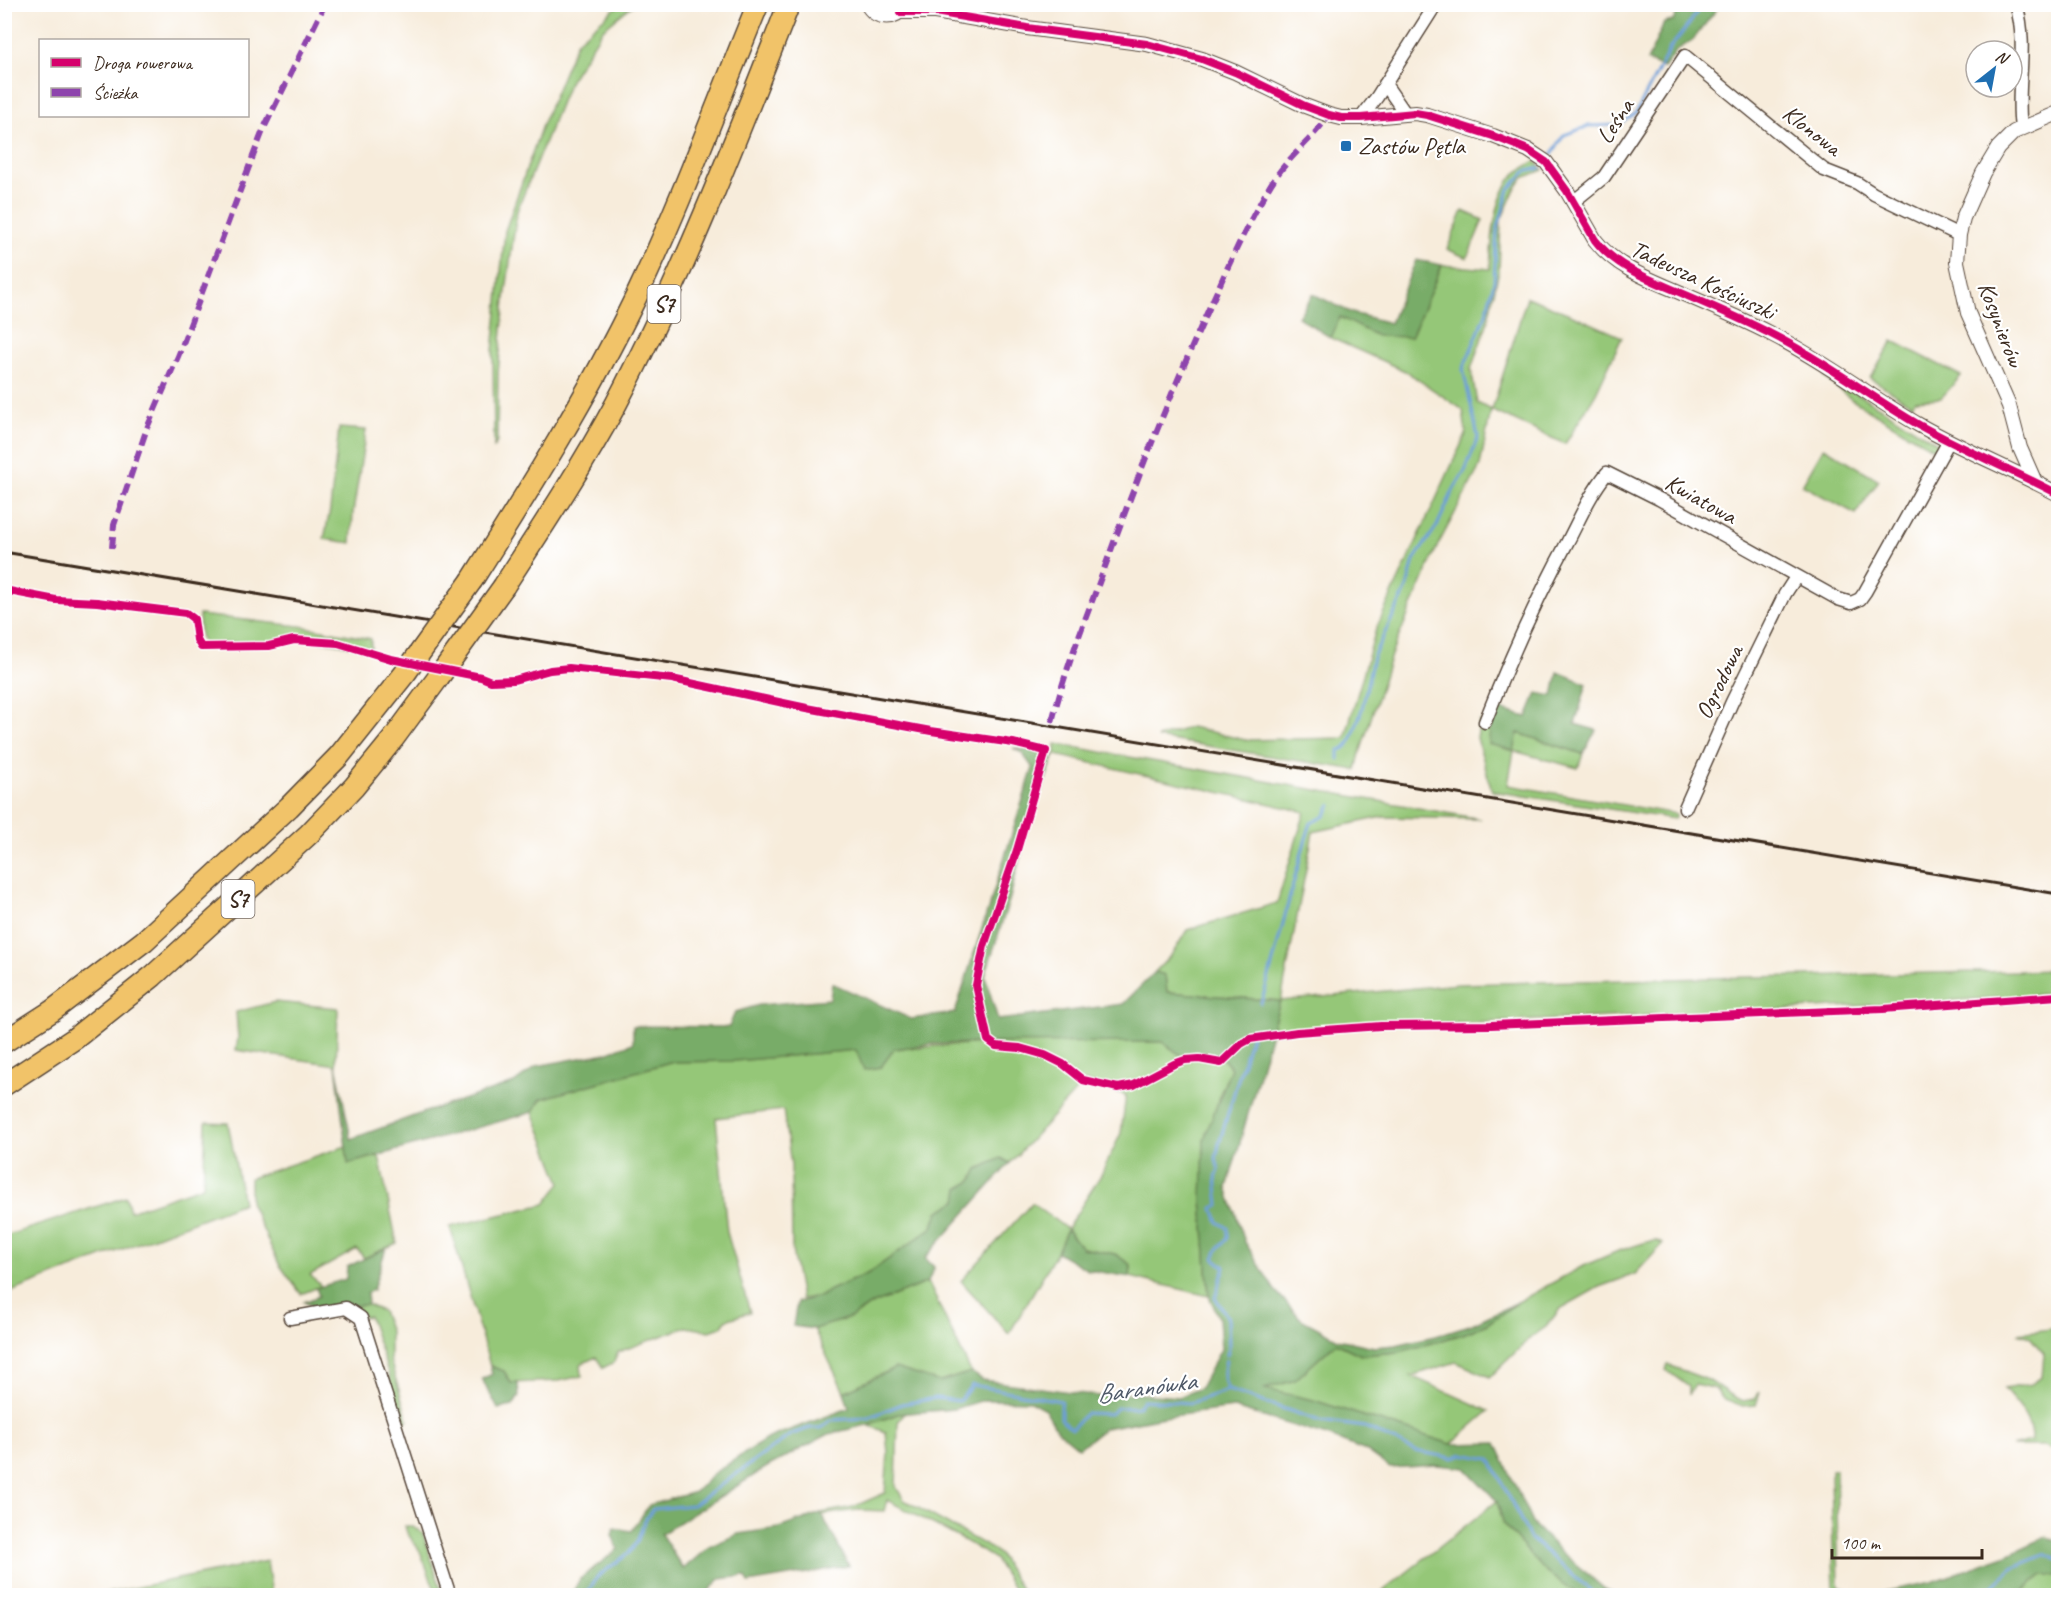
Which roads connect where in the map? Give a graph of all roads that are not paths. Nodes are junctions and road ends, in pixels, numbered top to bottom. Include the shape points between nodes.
1 (758, 4) edge
2 (789, 4) edge
3 (867, 4) edge
4 (920, 4) edge
5 (1436, 4) edge
6 (2016, 4) edge
7 (902, 8) edge
8 (934, 12) junction
9 (1684, 56) joint
10 (1385, 84) junction
11 (2058, 112) edge
12 (1405, 113) junction
13 (1360, 118) junction
14 (2021, 128) junction
15 (1573, 202) junction
16 (1959, 235) junction
17 (1948, 441) junction
18 (2020, 448) junction
19 (2004, 467) junction
20 (2035, 482) junction
21 (2058, 494) edge
22 (1796, 577) junction
23 (1485, 722) dead end
24 (1685, 808) dead end
25 (4, 1042) edge
26 (4, 1084) edge
27 (290, 1318) dead end
28 (450, 1594) edge

1 - 25 highway, S7, bridge via 622,326 561,438 472,580 406,672 339,756 255,839 144,941
2 - 26 highway, S7, bridge via 651,334 589,452 504,586 438,678 354,787 309,834 153,976 74,1039
3 - 7 street, Tadeusza Kościuszki via 878,16 889,17
4 - 8 street, Tadeusza Kościuszki
5 - 10 street
6 - 14 street via 2022,24 2018,108
7 - 8 street, Tadeusza Kościuszki
8 - 13 street, Tadeusza Kościuszki via 1176,50 1329,115
9 - 15 street, Leśna via 1604,177
9 - 16 street, Klonowa via 1824,170
10 - 12 street
10 - 13 street
11 - 14 street, Kosynierów
12 - 13 street, Tadeusza Kościuszki
12 - 15 street, Tadeusza Kościuszki via 1427,115 1528,150 1553,170
14 - 16 street, Kosynierów via 1998,148 1983,173
15 - 17 street, Tadeusza Kościuszki via 1603,251 1620,264 1798,348
16 - 18 street, Kosynierów via 1958,262 1968,313 2009,406
17 - 19 street, Tadeusza Kościuszki
17 - 22 street, Kwiatowa via 1860,599 1844,602
18 - 19 street
18 - 20 street, Kosynierów
19 - 20 street, Tadeusza Kościuszki
20 - 21 street, Tadeusza Kościuszki
22 - 23 street, Kwiatowa via 1607,473 1545,583
22 - 24 street, Ogrodowa via 1732,702
27 - 28 street via 346,1308 361,1318

